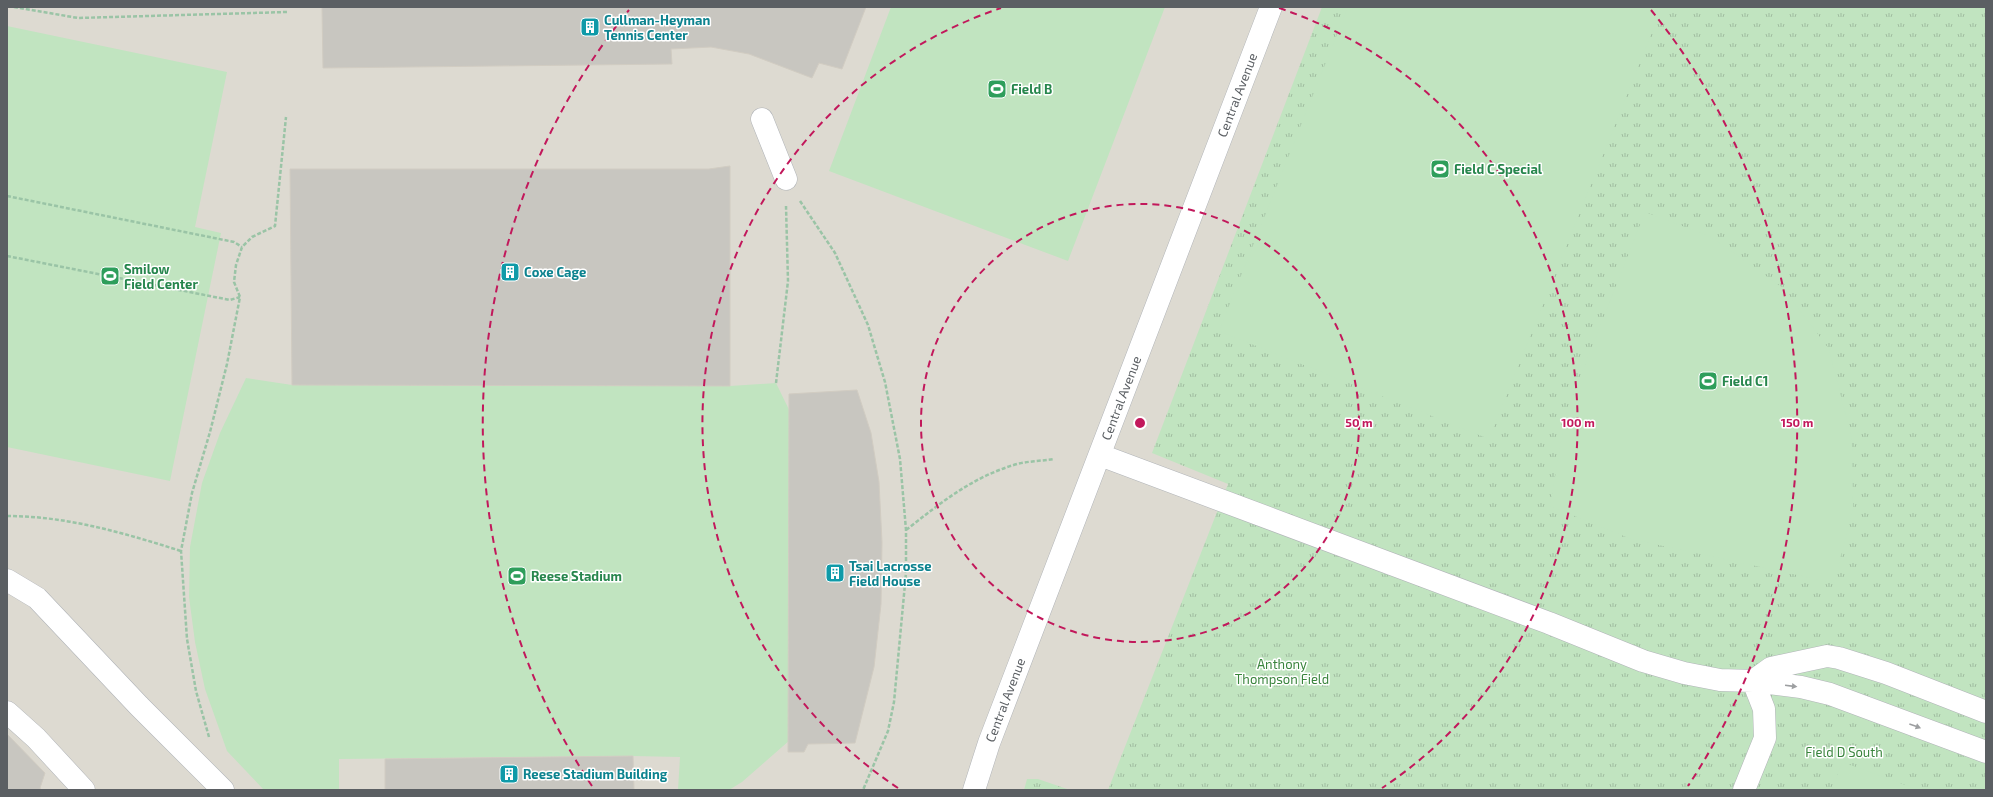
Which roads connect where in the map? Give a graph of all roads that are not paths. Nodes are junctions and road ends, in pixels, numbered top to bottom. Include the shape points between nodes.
1 (1272, 7) edge
2 (762, 119) dead end
3 (786, 179) road end
4 (1100, 455) junction
5 (7, 580) edge
6 (1753, 682) junction
7 (7, 712) edge
8 (1986, 712) edge
9 (1986, 752) edge
10 (84, 790) edge
11 (223, 790) edge
12 (974, 790) edge
13 (1744, 790) edge

1 - 4 street, Central Avenue
2 - 3 street
4 - 6 street via 1549,623 1643,661 1720,680
4 - 12 street, Central Avenue via 989,743
5 - 11 street via 37,598
6 - 8 street via 1771,668 1827,656 1886,674
6 -> 9 street via 1801,687 1830,694
6 - 13 street via 1764,709 1765,738
7 - 10 street via 36,738

